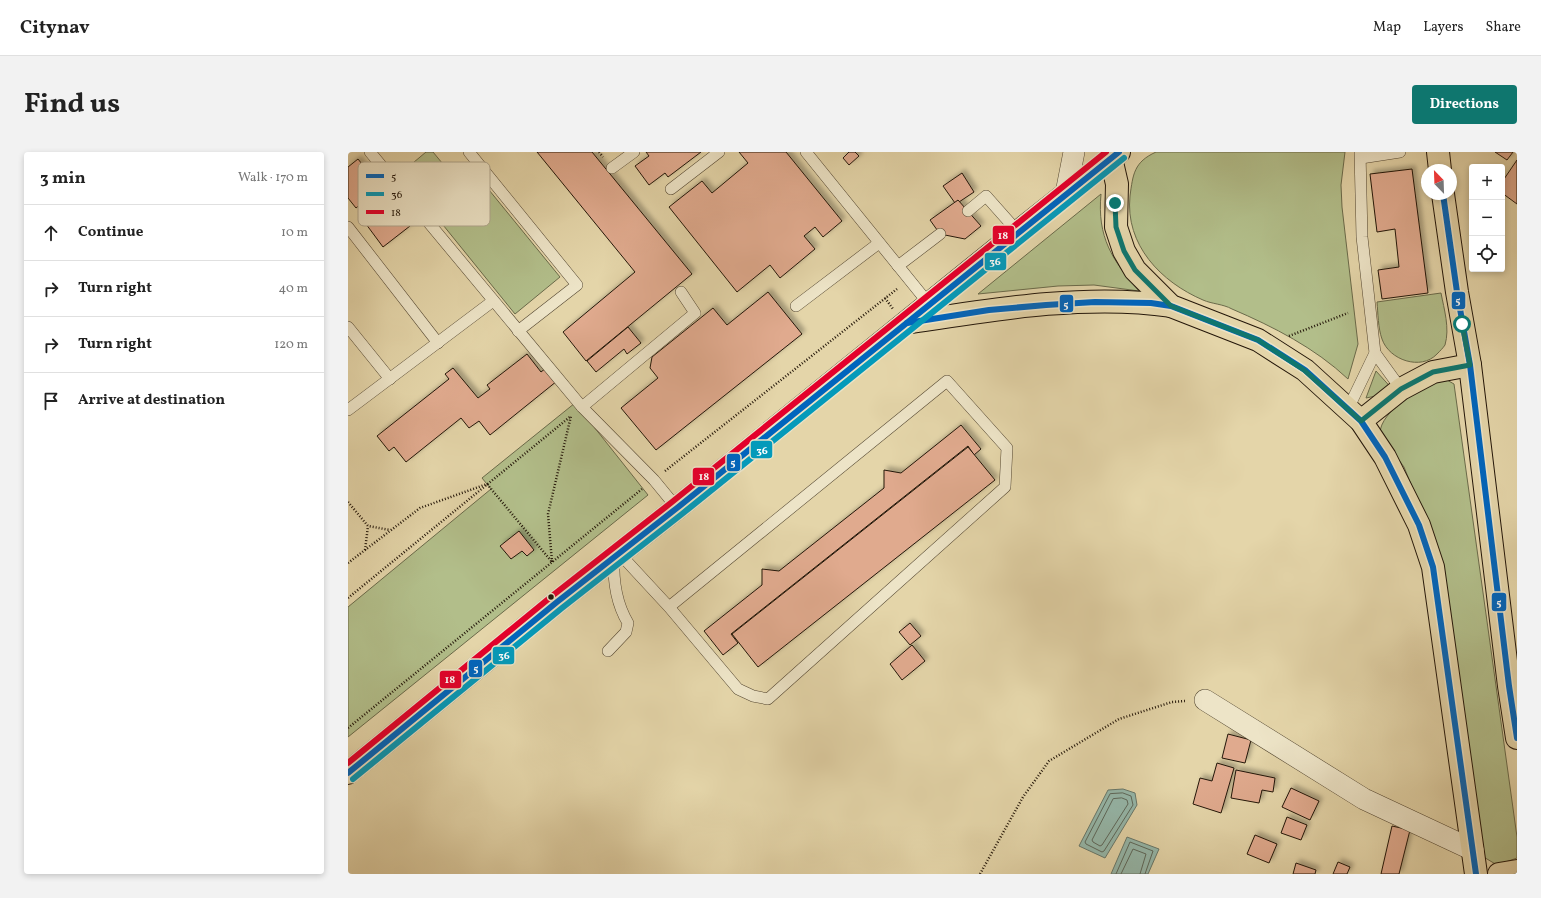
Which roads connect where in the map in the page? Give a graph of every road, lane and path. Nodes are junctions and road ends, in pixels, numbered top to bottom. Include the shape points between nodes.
1 (370, 152) edge
2 (469, 152) edge
3 (634, 152) edge
4 (719, 152) edge
5 (806, 152) edge
6 (1074, 152) edge
7 (1400, 152) edge
8 (1438, 152) edge
9 (1115, 155) edge
10 (1360, 155) edge
11 (378, 162) edge
12 (477, 162) edge
13 (1439, 164) edge
14 (612, 168) dead end
15 (490, 178) edge
16 (671, 189) dead end
17 (1066, 193) junction
18 (1444, 200) edge
19 (968, 211) dead end
20 (431, 226) edge
21 (348, 227) edge
22 (1018, 232) junction
23 (940, 234) dead end
24 (879, 243) junction
25 (898, 266) junction
26 (908, 279) junction
27 (681, 292) dead end
28 (493, 301) junction
29 (929, 304) junction
30 (796, 306) dead end
31 (1171, 306) junction
32 (1348, 313) dead end
33 (905, 323) junction
34 (348, 327) edge
35 (518, 331) junction
36 (1282, 339) dead end
37 (438, 343) junction
38 (1375, 353) junction
39 (1470, 365) junction
40 (390, 379) junction
41 (1401, 389) junction
42 (582, 407) junction
43 (348, 410) edge
44 (1354, 415) junction
45 (571, 416) junction
46 (654, 480) junction
47 (487, 484) junction
48 (348, 502) edge
49 (677, 508) junction
50 (368, 526) junction
51 (390, 530) junction
52 (365, 550) junction
53 (617, 555) junction
54 (552, 562) junction
55 (348, 564) edge
56 (348, 598) edge
57 (669, 607) junction
58 (608, 651) dead end
59 (1205, 700) joint
60 (348, 728) edge
61 (1517, 738) edge
62 (348, 773) edge
63 (1473, 850) junction
64 (1517, 871) edge
65 (980, 874) edge
66 (1476, 874) edge
67 (1499, 874) edge

1 - 11 lane
2 - 12 lane
3 - 14 lane
4 - 16 lane
5 - 24 lane
6 - 17 street
7 - 10 lane
8 - 13 main road
9 - 17 main road
9 - 31 main road via 1116,227 1124,251 1135,270
10 - 38 lane via 1362,238
15 - 35 lane via 577,285
17 - 22 main road
18 - 39 main road
19 - 22 lane via 986,196
20 - 28 lane
21 - 37 lane
22 - 29 main road
23 - 25 lane
24 - 25 lane
24 - 30 lane
25 - 26 lane
26 - 29 lane
26 - 46 path
27 - 42 lane via 696,313
28 - 35 lane
28 - 37 lane
29 - 33 main road
31 - 33 main road via 1095,302 989,310
31 - 44 main road via 1258,340 1304,370
32 - 36 path
33 - 49 main road
34 - 40 lane
35 - 42 lane via 552,368
37 - 40 lane
38 - 41 lane
38 - 44 lane
39 - 41 main road via 1433,372
39 - 61 main road
40 - 43 lane
41 - 44 main road
42 - 45 path
42 - 46 lane
44 - 63 main road via 1389,464 1419,525 1433,568
45 - 47 path
45 - 54 path via 548,514
46 - 49 lane
46 - 54 path
47 - 51 path via 420,508
47 - 54 path
47 - 56 path
48 - 50 path
49 - 53 main road
50 - 51 path
50 - 52 path
51 - 52 path
52 - 55 path
53 - 57 lane
53 - 58 lane via 613,582 621,611 628,623 626,632
53 - 62 main road
54 - 60 path
57 - 57 lane via 947,380 1007,448 1005,487 768,699 738,689
59 - 63 street via 1364,799
59 - 65 path via 1172,702 1119,719 1049,761 1023,797
63 - 66 main road
64 - 67 main road

